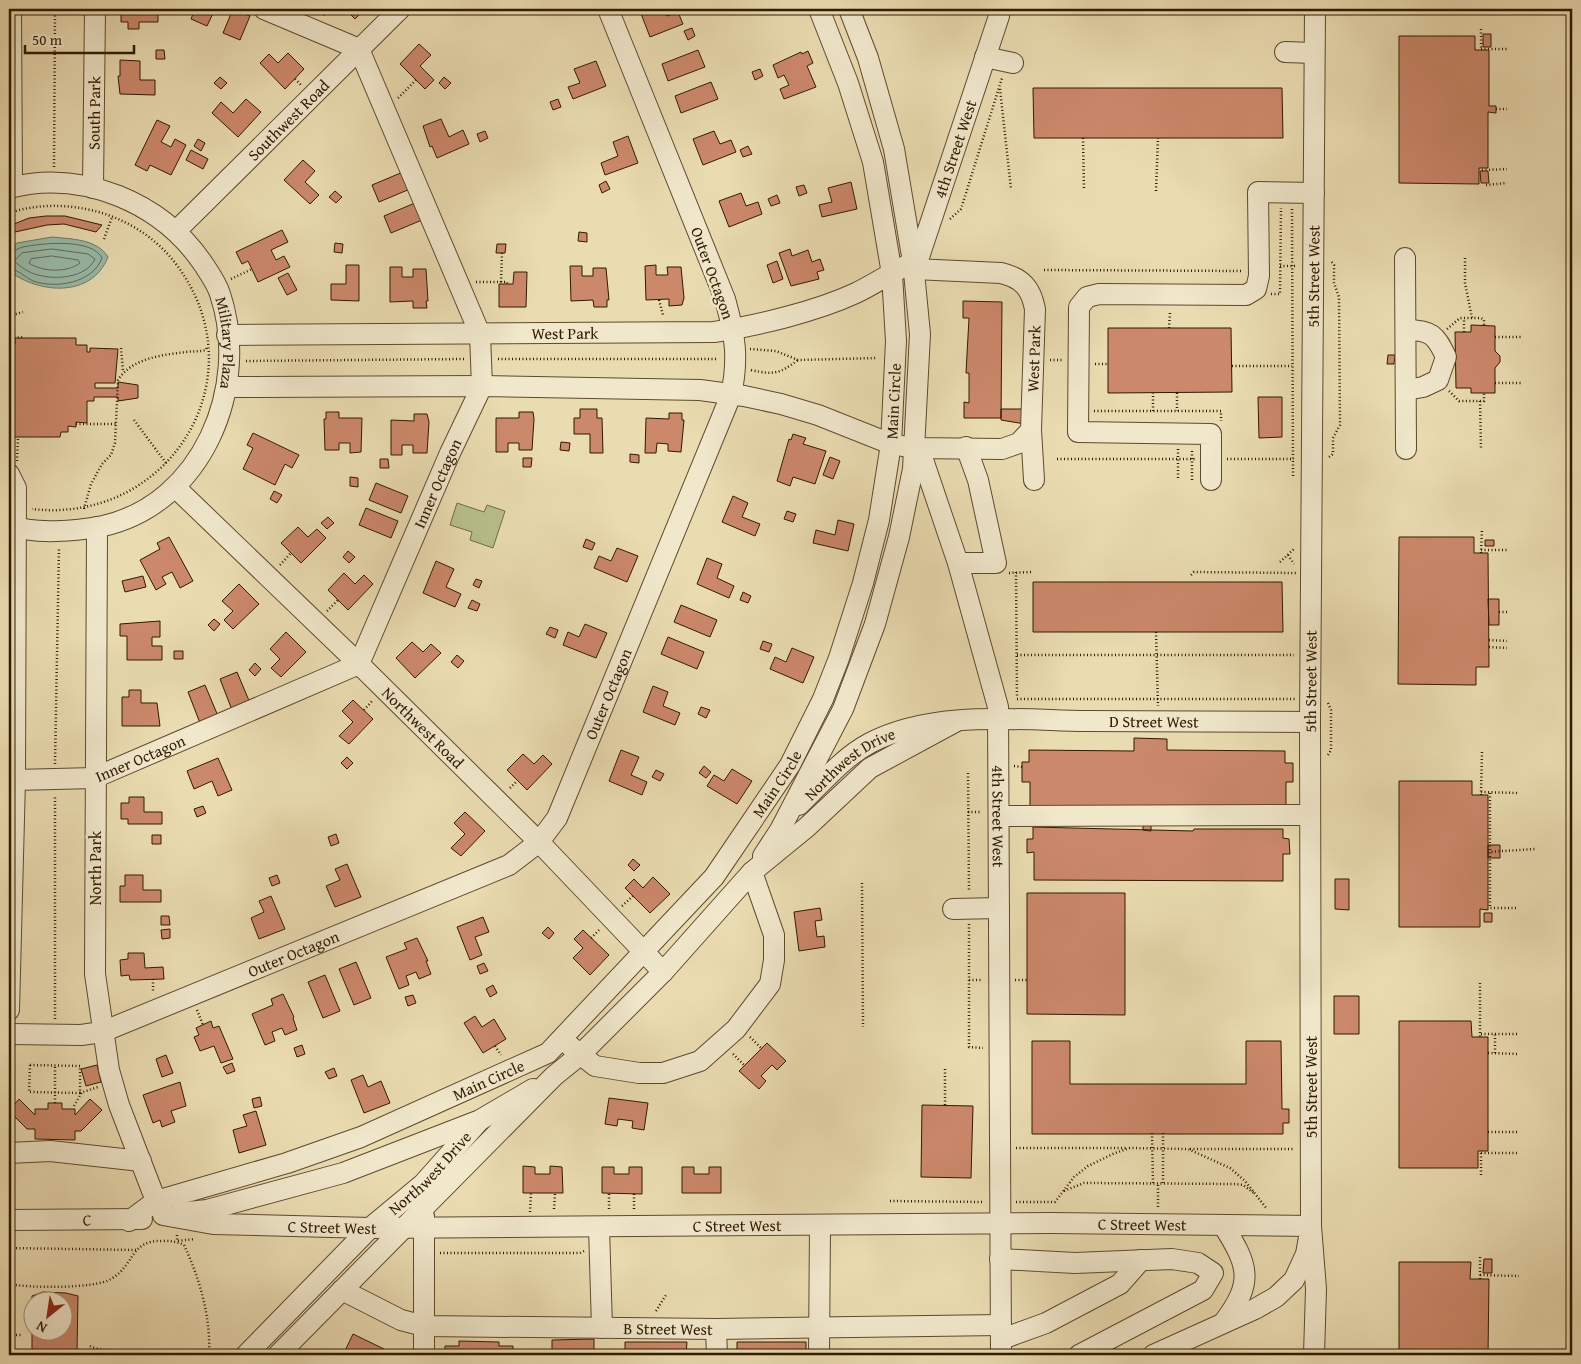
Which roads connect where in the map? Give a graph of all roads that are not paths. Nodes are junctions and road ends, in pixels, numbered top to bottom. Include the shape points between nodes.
1 (12, 9) edge
2 (95, 9) edge
3 (264, 9) edge
4 (400, 9) edge
5 (608, 9) edge
6 (819, 9) edge
7 (849, 9) edge
8 (999, 9) edge
9 (1315, 9) edge
10 (359, 49) junction
11 (1284, 52) dead end
12 (1314, 53) junction
13 (985, 57) junction
14 (1010, 63) road end
15 (10, 188) edge
16 (93, 188) junction
17 (1314, 193) junction
18 (176, 231) junction
19 (1405, 258) dead end
20 (913, 266) junction
21 (892, 274) junction
22 (734, 329) junction
23 (1406, 330) junction
24 (480, 334) junction
25 (228, 335) junction
26 (482, 386) junction
27 (228, 387) junction
28 (1406, 390) junction
29 (731, 395) junction
30 (1031, 430) junction
31 (892, 444) junction
32 (966, 447) junction
33 (917, 448) junction
34 (1406, 449) dead end
35 (9, 474) edge
36 (1034, 480) dead end
37 (1211, 480) dead end
38 (176, 488) junction
39 (12, 526) edge
40 (96, 527) junction
41 (958, 562) junction
42 (360, 664) junction
43 (998, 720) junction
44 (955, 722) junction
45 (1304, 722) junction
46 (12, 778) edge
47 (94, 778) junction
48 (1301, 815) dead end
49 (999, 816) junction
50 (785, 819) junction
51 (538, 842) junction
52 (752, 872) junction
53 (714, 876) junction
54 (999, 908) junction
55 (961, 909) road end
56 (643, 950) junction
57 (664, 972) junction
58 (9, 1010) edge
59 (102, 1032) junction
60 (9, 1034) edge
61 (563, 1040) junction
62 (548, 1053) junction
63 (580, 1054) junction
64 (554, 1076) junction
65 (480, 1120) junction
66 (9, 1153) edge
67 (141, 1161) junction
68 (160, 1208) junction
69 (9, 1220) edge
70 (418, 1222) junction
71 (992, 1224) junction
72 (820, 1225) junction
73 (1223, 1225) junction
74 (1311, 1226) junction
75 (370, 1228) junction
76 (599, 1234) junction
77 (1000, 1259) junction
78 (1141, 1260) junction
79 (342, 1290) junction
80 (1224, 1322) junction
81 (424, 1326) junction
82 (819, 1327) junction
83 (602, 1328) junction
84 (716, 1329) junction
85 (1002, 1340) edge
86 (246, 1355) edge
87 (278, 1355) edge
88 (424, 1355) edge
89 (717, 1355) edge
90 (819, 1355) edge
91 (1079, 1355) edge
92 (1153, 1355) edge
93 (1314, 1355) edge

1 - 15 street
2 - 16 street, South Park
3 - 10 street
4 - 10 street, Southwest Road
5 - 22 street, Outer Octagon via 725,298
6 - 21 street, Main Circle via 848,83 873,162
7 - 20 street, Main Circle via 868,58 894,149
8 - 13 street, 4th Street West
9 - 12 street, 5th Street West
10 - 18 street, Southwest Road
10 - 24 street, Inner Octagon
11 - 12 street
12 - 17 street, 5th Street West
13 - 14 street
13 - 20 street, 4th Street West via 918,260
15 - 16 street, Military Plaza via 54,183
16 - 18 street, Military Plaza via 148,209
17 - 37 street via 1286,198 1258,192 1259,276 1256,289 1246,295 1099,294 1087,297 1079,307 1078,432 1210,434
17 - 45 street, 5th Street West via 1313,459
18 - 25 street, Military Plaza via 198,256 220,293
19 - 23 street
20 - 21 street
20 - 30 street, West Park via 1001,273 1015,276 1026,285 1033,296 1035,310
20 - 33 street, Main Circle via 920,334
21 - 22 street, West Park via 854,294
21 - 31 street, Main Circle via 896,358
22 - 24 street, West Park via 714,332
22 - 29 street, Outer Octagon via 736,359
23 - 28 street
23 - 28 street via 1424,330 1438,340 1446,357 1438,380 1424,388
24 - 25 street, West Park
24 - 26 street, Inner Octagon
25 - 27 street, Military Plaza
26 - 27 street
26 - 29 street via 700,390
26 - 42 street, Inner Octagon
27 - 38 street, Military Plaza via 220,416 201,455
28 - 34 street
29 - 31 street via 818,415
29 - 51 street, Outer Octagon via 557,818
30 - 32 street via 1019,443 1002,449
30 - 36 street, West Park
31 - 33 street
31 - 53 street, Main Circle via 879,520 863,583 823,699 790,765
32 - 33 street
32 - 41 street via 978,480 996,563
33 - 41 street, 4th Street West
33 - 50 street, Main Circle via 900,537 876,624 842,709
35 - 39 street via 16,488
38 - 40 street, Military Plaza via 122,522
38 - 42 street, Northwest Road
39 - 40 street, Military Plaza via 59,530
39 - 46 street
40 - 47 street, North Park
41 - 43 street, 4th Street West via 998,707
42 - 47 street, Inner Octagon
42 - 51 street, Northwest Road
43 - 44 street, Northwest Drive
43 - 45 street, D Street West
43 - 49 street, 4th Street West
44 - 50 street, Northwest Drive via 936,722 910,728 871,742 848,756
44 - 52 street, Northwest Drive via 870,768 807,827
45 - 74 street, 5th Street West
46 - 47 street, Inner Octagon
46 - 58 street
47 - 59 street, North Park via 95,974
48 - 49 street
49 - 54 street, 4th Street West
50 - 52 street, Main Circle
50 - 53 street, Northwest Drive
51 - 56 street, Northwest Road
51 - 59 street, Outer Octagon via 509,865
52 - 57 street, Northwest Drive
52 - 63 street via 774,935 774,960 770,984 736,1029 700,1061 663,1073 595,1066
53 - 56 street, Main Circle
54 - 55 street
54 - 71 street, 4th Street West via 999,1143 990,1199
56 - 57 street, Northwest Road
56 - 61 street, Main Circle
57 - 63 street, Northwest Drive
59 - 60 street, Outer Octagon via 81,1035
59 - 67 street, North Park via 119,1105
61 - 62 street, Main Circle
61 - 63 street
62 - 65 street, Northwest Drive
62 - 68 street, Main Circle via 361,1137
63 - 64 street, Northwest Drive
64 - 65 street, Main Circle
64 - 70 street, Northwest Drive
65 - 68 street, Main Circle via 343,1173 206,1210
65 - 75 street, Northwest Drive via 423,1184
66 - 67 street via 50,1150
67 - 68 street, North Park
68 - 69 street, C via 129,1221
68 - 75 street, C Street West via 213,1224
70 - 75 street, C Street West
70 - 76 street, C Street West
70 - 79 street, Northwest Drive
70 - 81 street via 424,1253
71 - 72 street, C Street West
71 - 73 street, C Street West
71 - 77 street, 4th Street West
72 - 76 street, C Street West
72 - 82 street
73 - 74 street, C Street West
73 - 80 street via 1241,1252 1245,1269 1242,1293
74 - 80 street via 1306,1254 1294,1280 1276,1297
74 - 93 street, 5th Street West via 1316,1289
75 - 86 street, Northwest Drive
76 - 83 street
77 - 78 street via 1075,1263
77 - 85 street, 4th Street West
78 - 85 street, B Street West via 1120,1284 1046,1323
78 - 91 street via 1172,1259 1198,1263 1213,1273 1203,1290
79 - 81 street, B Street West via 401,1320
79 - 87 street, Northwest Drive
80 - 92 street
81 - 83 street, B Street West
81 - 88 street
82 - 84 street, B Street West
82 - 85 street, B Street West
82 - 90 street
83 - 84 street, B Street West
84 - 89 street

